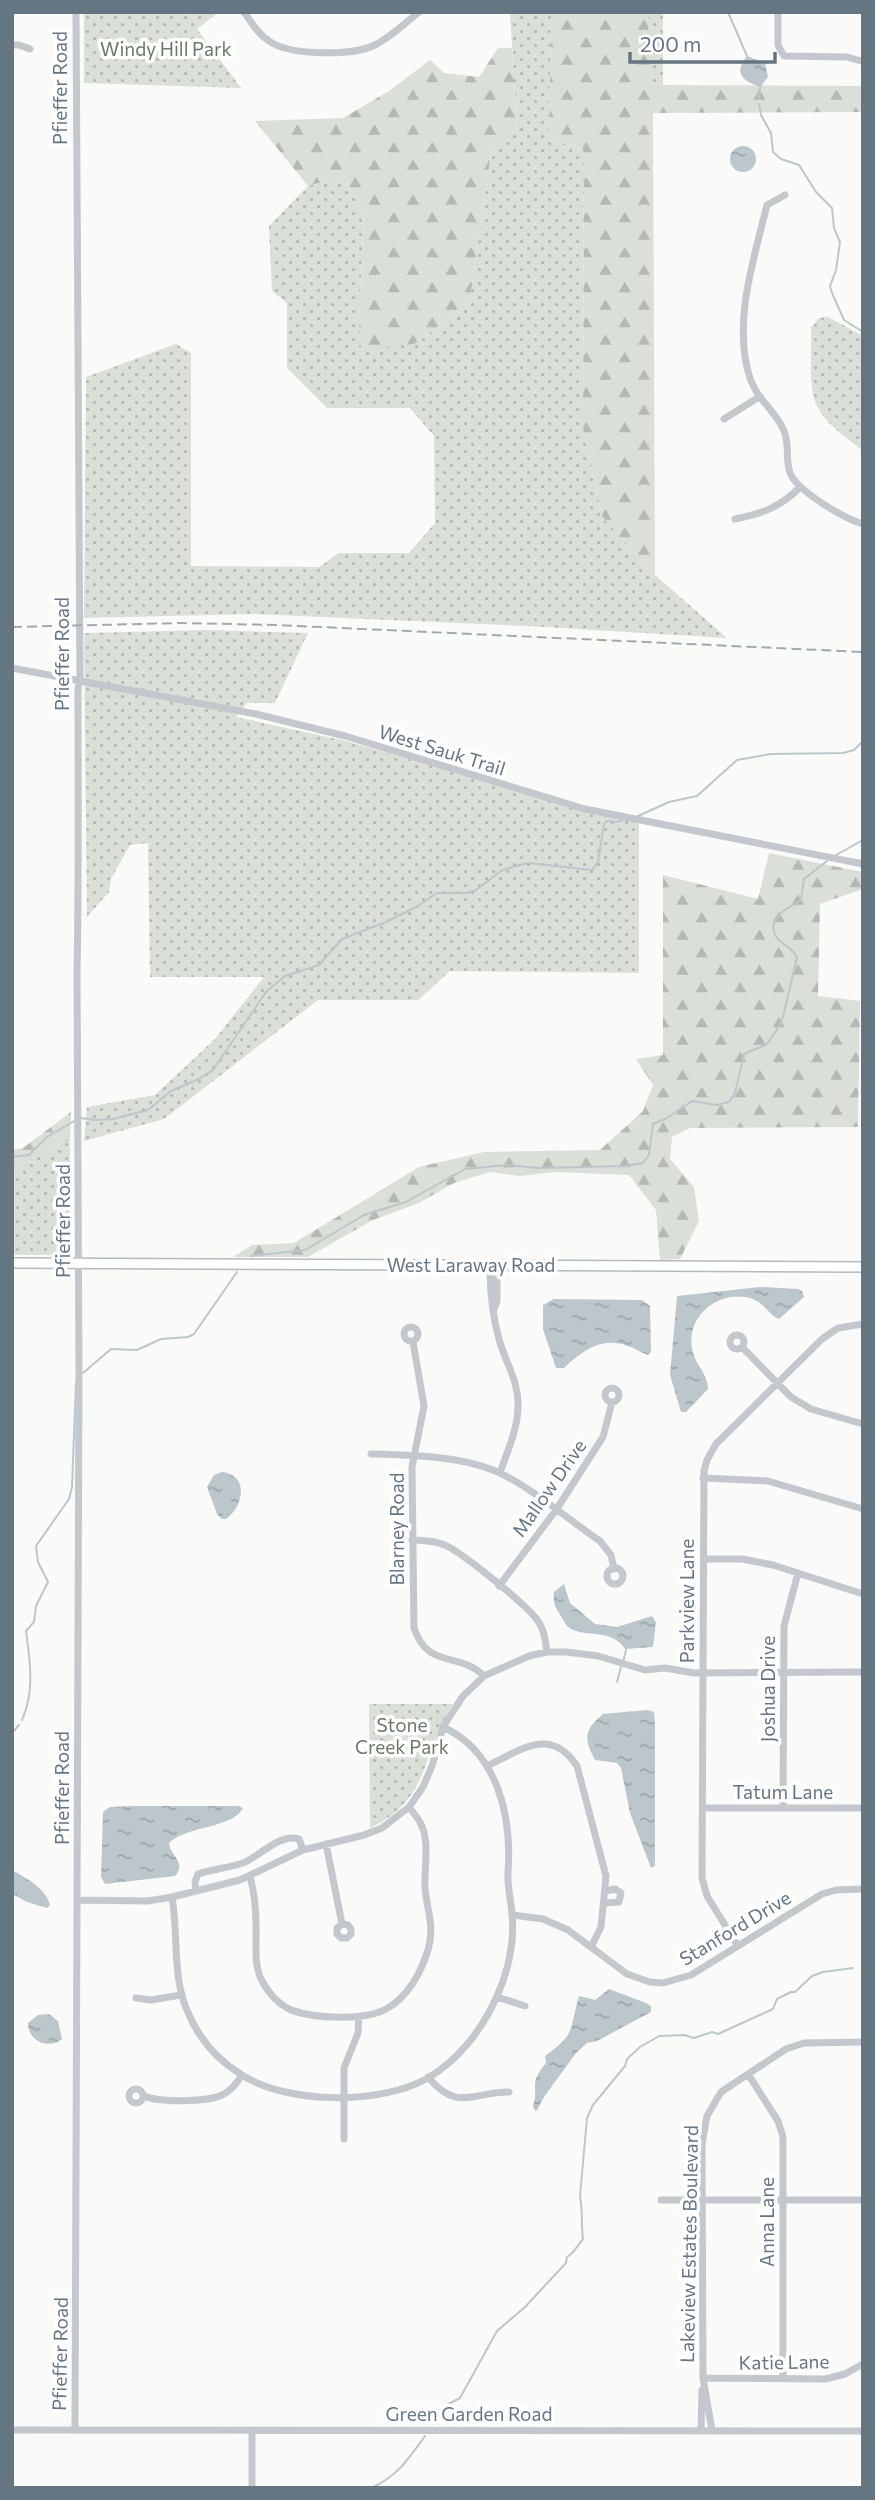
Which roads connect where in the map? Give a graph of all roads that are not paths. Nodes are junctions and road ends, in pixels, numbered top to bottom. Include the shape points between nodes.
1 (76, 12) edge
2 (244, 12) edge
3 (419, 12) edge
4 (778, 12) edge
5 (12, 45) edge
6 (30, 49) dead end
7 (861, 61) dead end
8 (785, 195) dead end
9 (759, 397) junction
10 (724, 419) dead end
11 (800, 487) junction
12 (734, 519) dead end
13 (863, 524) edge
14 (12, 668) edge
15 (80, 681) junction
16 (863, 864) edge
17 (12, 1263) edge
18 (79, 1264) junction
19 (494, 1265) junction
20 (863, 1267) edge
21 (863, 1324) edge
22 (413, 1342) dead end
23 (742, 1347) dead end
24 (777, 1382) junction
25 (612, 1402) dead end
26 (863, 1424) edge
27 (370, 1454) dead end
28 (414, 1456) junction
29 (500, 1474) junction
30 (703, 1478) junction
31 (863, 1509) edge
32 (556, 1510) junction
33 (412, 1540) junction
34 (704, 1559) junction
35 (614, 1569) dead end
36 (798, 1573) junction
37 (499, 1586) junction
38 (863, 1594) edge
39 (547, 1652) junction
40 (863, 1672) edge
41 (702, 1673) junction
42 (783, 1673) junction
43 (484, 1676) junction
44 (443, 1727) junction
45 (486, 1766) junction
46 (409, 1807) junction
47 (783, 1807) junction
48 (703, 1808) junction
49 (863, 1808) edge
50 (326, 1844) junction
51 (303, 1850) junction
52 (250, 1876) junction
53 (863, 1889) edge
54 (196, 1891) junction
55 (606, 1891) junction
56 (172, 1897) junction
57 (78, 1900) junction
58 (604, 1903) junction
59 (513, 1915) junction
60 (342, 1924) dead end
61 (738, 1946) junction
62 (591, 1947) junction
63 (181, 1995) junction
64 (497, 1997) junction
65 (136, 1998) dead end
66 (525, 2006) dead end
67 (359, 2017) junction
68 (863, 2042) edge
69 (748, 2074) junction
70 (242, 2075) junction
71 (428, 2077) junction
72 (509, 2092) dead end
73 (143, 2095) dead end
74 (344, 2097) junction
75 (344, 2139) dead end
76 (783, 2199) junction
77 (661, 2200) dead end
78 (702, 2200) junction
79 (863, 2200) edge
80 (863, 2364) edge
81 (703, 2378) junction
82 (783, 2379) junction
83 (12, 2430) edge
84 (75, 2430) junction
85 (252, 2430) junction
86 (701, 2430) junction
87 (712, 2430) junction
88 (863, 2431) edge
89 (252, 2488) edge

1 - 15 street, Pfieffer Road
2 - 3 street via 264,38 295,51 355,51 377,44
4 - 7 street via 778,45 784,56
5 - 6 street
8 - 9 street via 767,205 749,281 745,355
9 - 10 street
9 - 11 street via 782,425 790,475
11 - 12 street via 788,500 762,514
11 - 13 street
14 - 15 street, West Sauk Trail
15 - 16 street, West Sauk Trail via 345,736 585,809
15 - 18 street, Pfieffer Road
17 - 18 main road, West Laraway Road
18 - 19 main road, West Laraway Road
18 - 57 street, Pfieffer Road
19 - 20 main road, West Laraway Road
19 - 29 street via 490,1302 519,1406
21 - 24 street, Parkview Lane via 827,1334
22 - 28 street, Blarney Road via 424,1406
23 - 24 street
24 - 26 street via 811,1409
24 - 30 street, Parkview Lane via 716,1444
25 - 32 street, Mallow Drive via 603,1437
27 - 28 street
28 - 29 street via 470,1462
28 - 33 street, Blarney Road
29 - 32 street
30 - 31 street via 768,1481
30 - 34 street, Parkview Lane
32 - 35 street via 604,1546
32 - 37 street, Mallow Drive
33 - 37 street via 447,1546
33 - 43 street, Blarney Road via 412,1622 419,1640 433,1656 469,1664
34 - 36 street via 752,1560
34 - 41 street, Parkview Lane
36 - 38 street
36 - 42 street, Joshua Drive via 784,1621
37 - 39 street via 538,1622
39 - 41 street
39 - 43 street
40 - 42 street
41 - 42 street
41 - 48 street, Parkview Lane
42 - 47 street, Joshua Drive
43 - 44 street via 463,1696
44 - 45 street via 471,1744
44 - 46 street via 428,1777
45 - 55 street via 529,1745 551,1745 570,1754 606,1876
45 - 59 street via 505,1811
46 - 50 street via 372,1832
46 - 67 street via 422,1825 425,1839 425,1886 432,1931 428,1952 400,1999 382,2011
47 - 48 street, Tatum Lane
47 - 49 street, Tatum Lane
48 - 61 street, Parkview Lane via 705,1891
50 - 51 street
50 - 60 street
51 - 52 street
51 - 54 street via 299,1839 283,1840 244,1862 198,1874
52 - 54 street
52 - 67 street via 257,1963 270,1994 295,2011
53 - 61 street, Stanford Drive via 826,1892
54 - 56 street
55 - 58 street
55 - 58 street via 621,1893 620,1902
56 - 57 street
56 - 63 street
57 - 84 street, Pfieffer Road
58 - 62 street via 601,1927
59 - 62 street, Stanford Drive via 542,1919
59 - 64 street via 506,1973
61 - 62 street, Stanford Drive via 691,1975 659,1983 628,1974
63 - 65 street
63 - 70 street via 205,2042
64 - 66 street
64 - 71 street via 465,2049
67 - 74 street via 358,2033 344,2068
68 - 69 street, Lakeview Estates Boulevard via 804,2043
69 - 76 street, Anna Lane via 781,2129
69 - 78 street, Lakeview Estates Boulevard via 721,2092 707,2116
70 - 73 street via 227,2092 211,2099
70 - 74 street via 282,2091
71 - 72 street via 441,2091 458,2099
71 - 74 street via 395,2092
74 - 75 street
76 - 78 street
76 - 79 street
76 - 82 street, Anna Lane
77 - 78 street
78 - 81 street, Lakeview Estates Boulevard
80 - 82 street, Katie Lane via 826,2379
81 - 82 street, Katie Lane
81 - 86 street
81 - 87 street, Lakeview Estates Boulevard
83 - 84 street, Green Garden Road
84 - 85 street, Green Garden Road
85 - 86 street, Green Garden Road
85 - 89 street
86 - 87 street, Green Garden Road
87 - 88 street, Green Garden Road

